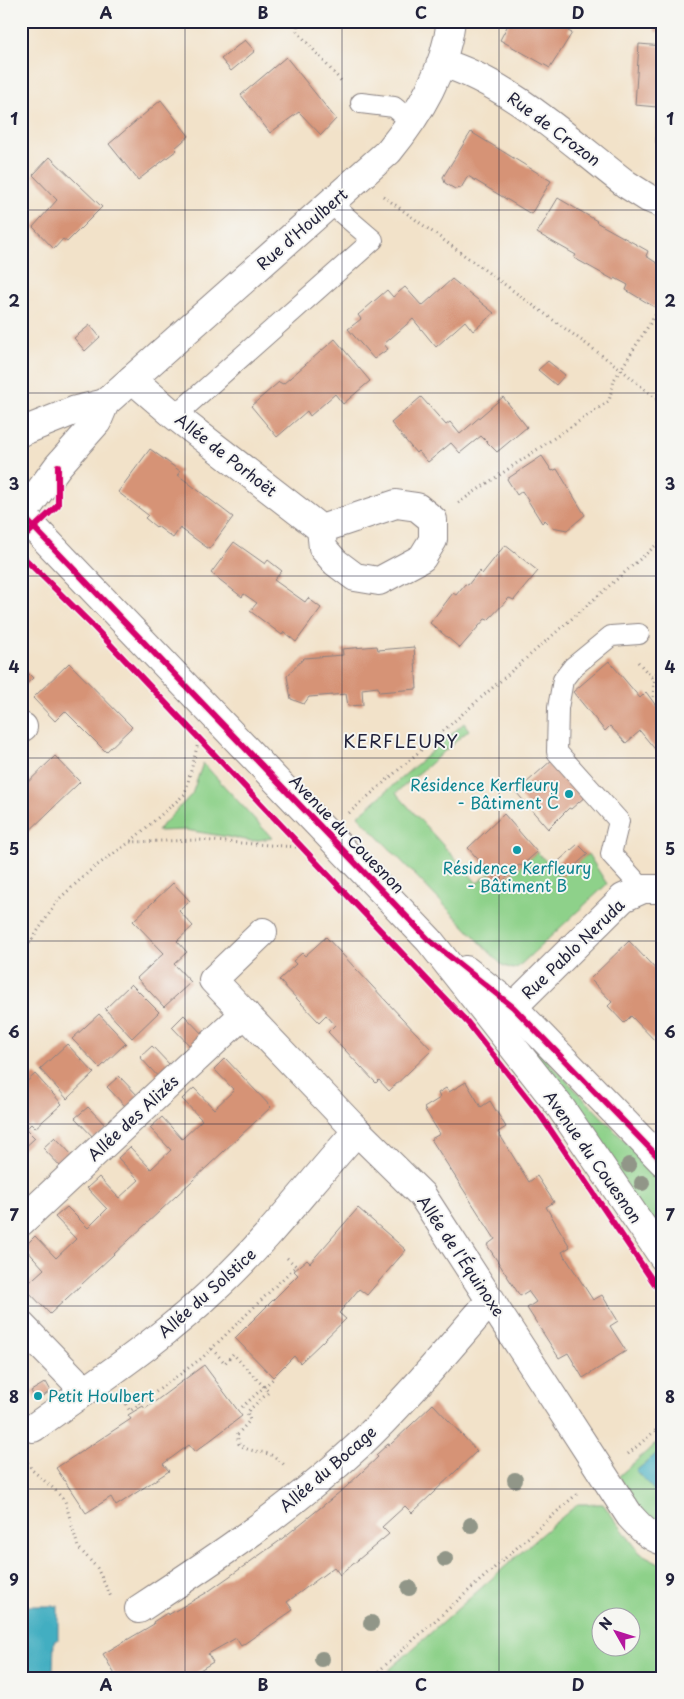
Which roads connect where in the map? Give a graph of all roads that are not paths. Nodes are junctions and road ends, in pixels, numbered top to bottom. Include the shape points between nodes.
1 (451, 21) edge
2 (442, 63) junction
3 (361, 103) road end
4 (412, 122) junction
5 (330, 204) junction
6 (663, 204) edge
7 (132, 379) junction
8 (105, 403) junction
9 (175, 416) junction
10 (21, 432) edge
11 (22, 515) edge
12 (321, 529) junction
13 (639, 634) dead end
14 (653, 889) edge
15 (263, 932) dead end
16 (429, 940) junction
17 (513, 1007) junction
18 (245, 1013) junction
19 (357, 1131) junction
20 (663, 1162) edge
21 (21, 1222) edge
22 (663, 1257) edge
23 (491, 1300) junction
24 (21, 1325) edge
25 (85, 1391) junction
26 (33, 1428) road end
27 (663, 1542) edge
28 (139, 1609) road end

1 - 2 street, Rue d'Houlbert
2 - 4 street, Rue d'Houlbert
2 - 6 street, Rue de Crozon via 502,89 626,184
3 - 4 lane via 394,107
4 - 5 street, Rue d'Houlbert via 390,151
5 - 7 street, Rue d'Houlbert
5 - 9 lane via 373,240
7 - 8 street, Rue d'Houlbert
7 - 9 street, Allée de Porhoët
8 - 10 street, Rue d'Houlbert via 76,410
8 - 11 street, Rue d'Houlbert via 96,422
9 - 12 street, Allée de Porhoët
11 - 16 street, Avenue du Couesnon
12 - 12 street via 323,548 334,562 355,577 379,582 422,558 433,540 433,520 417,507 396,504
13 - 14 lane via 610,636 563,680 558,708 558,752 619,821 610,854
14 - 17 street, Rue Pablo Neruda via 623,898
15 - 18 street, Allée de l'Équinoxe via 213,980
16 - 17 street, Avenue du Couesnon
16 - 22 street, Avenue du Couesnon via 561,1108
17 - 20 street, Avenue du Couesnon
18 - 19 street, Allée de l'Équinoxe
18 - 21 street, Allée des Alizés
19 - 23 street, Allée de l'Équinoxe via 422,1195
19 - 25 street, Allée du Solstice via 266,1238 221,1283 161,1336
23 - 27 street, Allée de l'Équinoxe via 630,1516 654,1539
23 - 28 street, Allée du Bocage via 406,1398 358,1446 250,1534
24 - 25 street
25 - 26 street, Allée du Solstice

